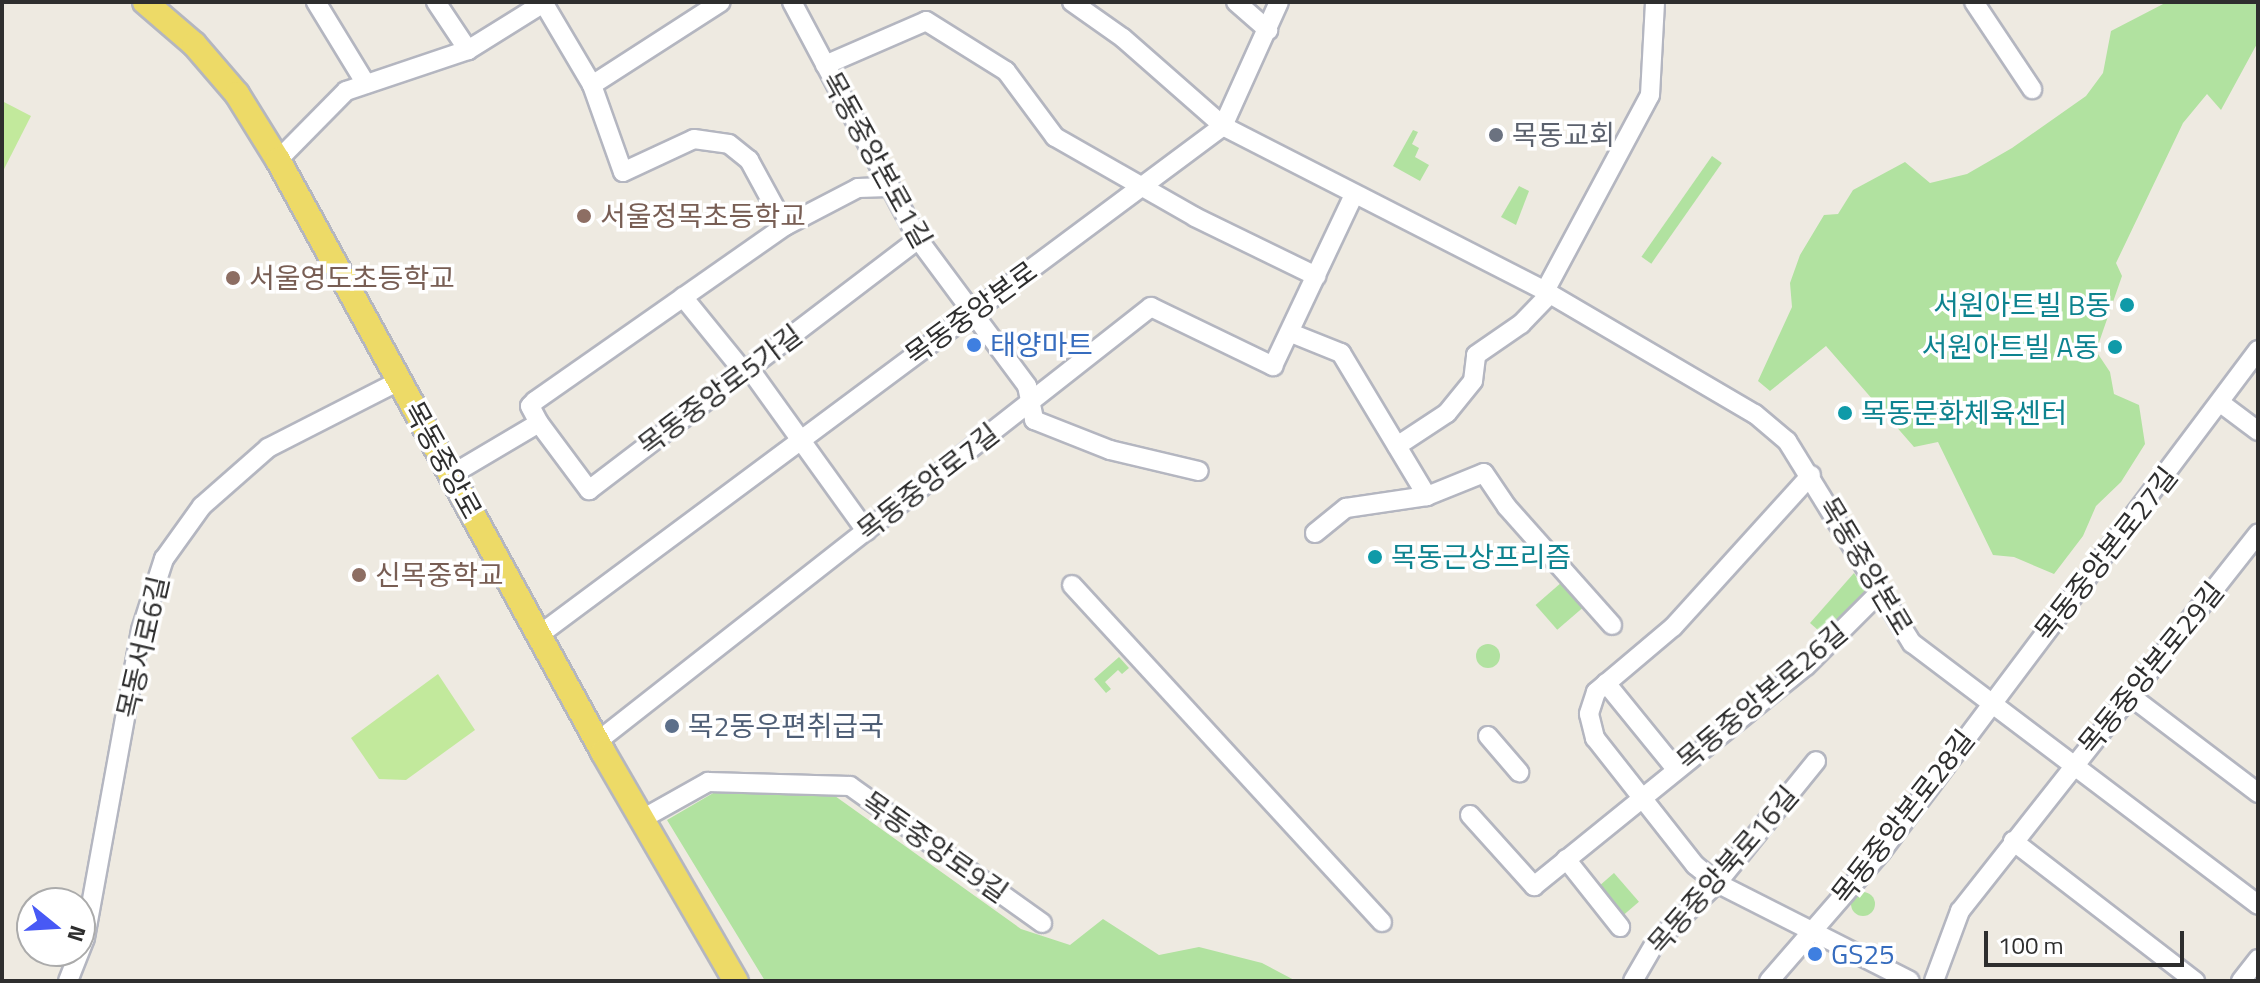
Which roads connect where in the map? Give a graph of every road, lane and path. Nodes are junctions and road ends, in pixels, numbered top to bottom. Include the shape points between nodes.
1 (145, 2) edge
2 (316, 2) edge
3 (436, 2) edge
4 (544, 2) edge
5 (721, 2) edge
6 (792, 2) edge
7 (1072, 2) edge
8 (1236, 2) edge
9 (1279, 2) edge
10 (1655, 2) edge
11 (1974, 2) edge
12 (1268, 30) junction
13 (468, 50) junction
14 (825, 65) junction
15 (366, 84) junction
16 (592, 85) junction
17 (2032, 89) dead end
18 (1223, 126) junction
19 (278, 160) junction
20 (888, 187) junction
21 (1144, 189) junction
22 (1354, 195) junction
23 (785, 226) junction
24 (918, 239) junction
25 (1316, 276) junction
26 (1547, 293) junction
27 (683, 297) junction
28 (972, 312) junction
29 (1291, 333) junction
30 (2258, 350) edge
31 (747, 370) junction
32 (399, 381) junction
33 (1029, 403) junction
34 (2222, 404) junction
35 (539, 423) junction
36 (2258, 431) edge
37 (801, 440) junction
38 (1397, 446) junction
39 (1199, 471) dead end
40 (451, 475) junction
41 (1811, 475) junction
42 (1427, 496) junction
43 (866, 531) junction
44 (1315, 533) dead end
45 (2258, 534) edge
46 (1072, 585) dead end
47 (1880, 592) junction
48 (1612, 625) dead end
49 (539, 635) junction
50 (1606, 683) junction
51 (2129, 695) junction
52 (1991, 703) junction
53 (1488, 736) dead end
54 (598, 741) junction
55 (1816, 761) dead end
56 (2072, 764) junction
57 (1676, 769) junction
58 (1519, 772) dead end
59 (2258, 793) edge
60 (1642, 797) junction
61 (1470, 815) dead end
62 (642, 819) junction
63 (2013, 841) junction
64 (1566, 859) junction
65 (1717, 883) junction
66 (2258, 905) edge
67 (1382, 922) dead end
68 (1042, 923) dead end
69 (1620, 927) dead end
70 (1815, 930) junction
71 (2258, 959) edge
72 (68, 981) edge
73 (736, 981) edge
74 (1633, 981) edge
75 (1769, 981) edge
76 (1910, 981) edge
77 (1934, 981) edge
78 (2195, 981) edge
79 (2241, 981) edge

1 - 19 main road, 목동중앙로 via 194,44 237,94
2 - 15 street
3 - 13 street
4 - 13 street
4 - 16 street
5 - 16 street
6 - 14 street, 목동중앙본로1길
7 - 18 street via 1123,38
8 - 12 street
9 - 12 street
10 - 26 street via 1650,95
11 - 17 street
12 - 18 street
13 - 15 street
14 - 20 street, 목동중앙본로1길
14 - 21 street via 926,21 1006,71 1055,137
15 - 19 street via 333,99
16 - 23 street via 623,172 694,139 729,144 749,160
18 - 21 street, 목동중앙본로
18 - 22 street, 목동중앙본로
19 - 32 main road, 목동중앙로
20 - 23 street via 858,188
20 - 24 street, 목동중앙본로1길
21 - 25 street
21 - 28 street, 목동중앙본로
22 - 25 street
22 - 26 street, 목동중앙본로
23 - 27 street
24 - 28 street, 목동중앙본로1길
24 - 31 street, 목동중앙로5가길
25 - 29 street
26 - 38 street via 1521,324 1476,355 1473,381 1447,413
26 - 41 street, 목동중앙본로 via 1755,414 1787,441
27 - 31 street
27 - 35 street via 535,401 530,406
28 - 33 street, 목동중앙본로1길 via 1027,386
28 - 37 street, 목동중앙본로
29 - 33 street, 목동중앙로7길 via 1273,366 1151,307
29 - 38 street via 1341,353
30 - 34 street, 목동중앙본로27길
31 - 35 street, 목동중앙로5가길 via 589,490
31 - 37 street
32 - 40 main road, 목동중앙로
32 - 72 street, 목동서로6길 via 268,448 202,506 164,559 141,630 85,938
33 - 39 street via 1034,420 1072,437
33 - 43 street, 목동중앙로7길
34 - 36 street
34 - 52 street, 목동중앙본로27길
35 - 40 street
37 - 43 street
37 - 49 street, 목동중앙본로
38 - 42 street
40 - 49 main road, 목동중앙로
41 - 47 street, 목동중앙본로
41 - 50 street via 1673,627
42 - 44 street via 1346,508
42 - 48 street via 1484,473 1507,507
43 - 54 street, 목동중앙로7길
45 - 51 street, 목동중앙본로29길
46 - 67 street
47 - 52 street, 목동중앙본로 via 1912,643
47 - 57 street, 목동중앙본로26길 via 1806,666
49 - 54 main road, 목동중앙로
50 - 57 street
50 - 60 street via 1596,692 1589,714 1595,738
51 - 56 street, 목동중앙본로29길
51 - 59 street
52 - 56 street, 목동중앙본로
52 - 70 street, 목동중앙본로28길 via 1881,852
53 - 58 street
54 - 62 main road, 목동중앙로
55 - 65 street, 목동중앙북로16길
56 - 63 street, 목동중앙본로29길
56 - 66 street, 목동중앙본로
57 - 60 street, 목동중앙본로26길
60 - 64 street, 목동중앙본로26길
60 - 65 street via 1695,865
61 - 64 street, 목동중앙본로26길 via 1534,886
62 - 68 street, 목동중앙로9길 via 708,782 850,786
62 - 73 main road, 목동중앙로
63 - 77 street, 목동중앙본로29길 via 1960,911
63 - 78 street
64 - 69 street
65 - 70 street, 목동중앙본로28길
65 - 74 street, 목동중앙북로16길 via 1655,943
70 - 75 street, 목동중앙본로28길
70 - 76 street, 목동중앙본로28길
71 - 79 street

